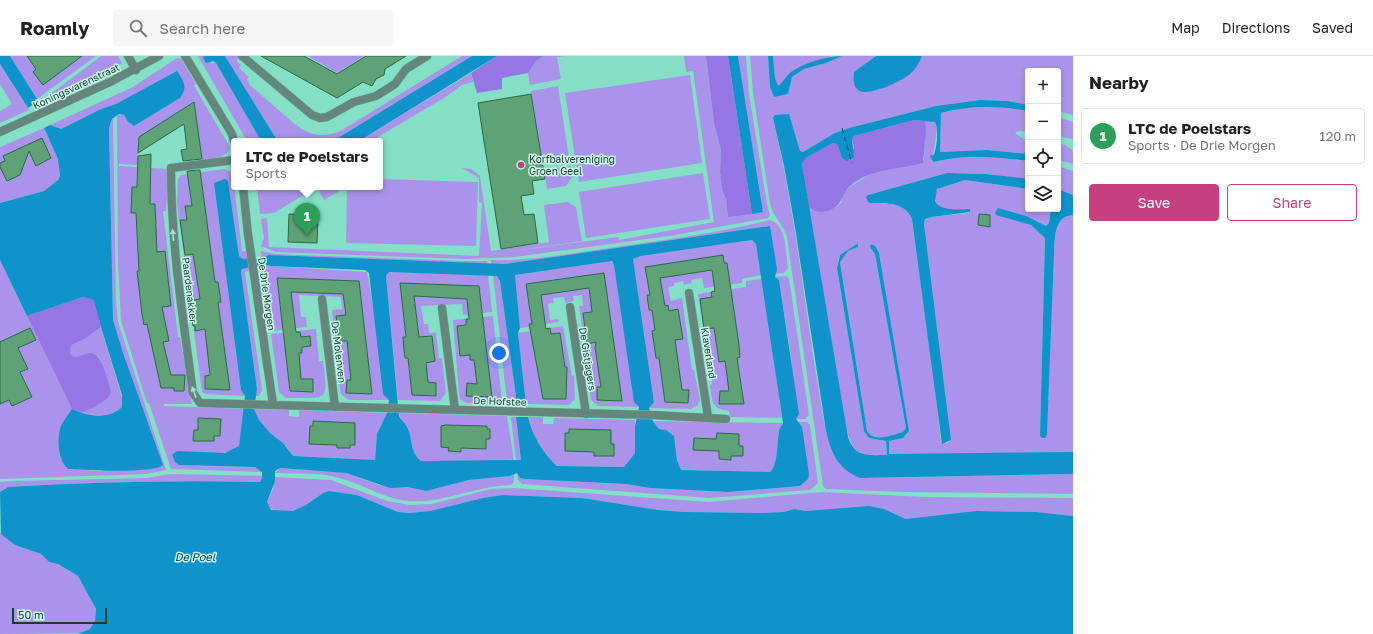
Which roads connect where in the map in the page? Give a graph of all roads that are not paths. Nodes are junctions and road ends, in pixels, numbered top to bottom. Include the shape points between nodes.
1 (128, 56) edge
2 (159, 56) edge
3 (185, 56) edge
4 (242, 56) edge
5 (426, 56) edge
6 (136, 70) junction
7 (0, 132) edge
8 (233, 138) edge
9 (231, 160) edge
10 (243, 190) edge
11 (689, 293) dead end
12 (322, 299) dead end
13 (570, 307) dead end
14 (442, 308) dead end
15 (272, 404) junction
16 (335, 407) junction
17 (455, 410) junction
18 (586, 414) junction
19 (708, 417) junction
20 (726, 419) dead end

1 - 6 street
2 - 6 street, Koningsvarenstraat
3 - 8 street
4 - 5 street via 312,115 320,118 382,92 395,84 406,69
6 - 7 street, Koningsvarenstraat
15 -> 9 street, Paardenakker via 200,403 193,393 171,214 171,168
10 - 15 street, De Drie Morgen
11 - 19 street, Klaverland
12 - 16 street, De Molenven
13 - 18 street, De Gistjagers
14 - 17 street
15 - 16 street, De Hofstee
16 - 17 street, De Hofstee
17 - 18 street, De Hofstee
18 - 19 street, De Hofstee
19 - 20 street, De Hofstee

